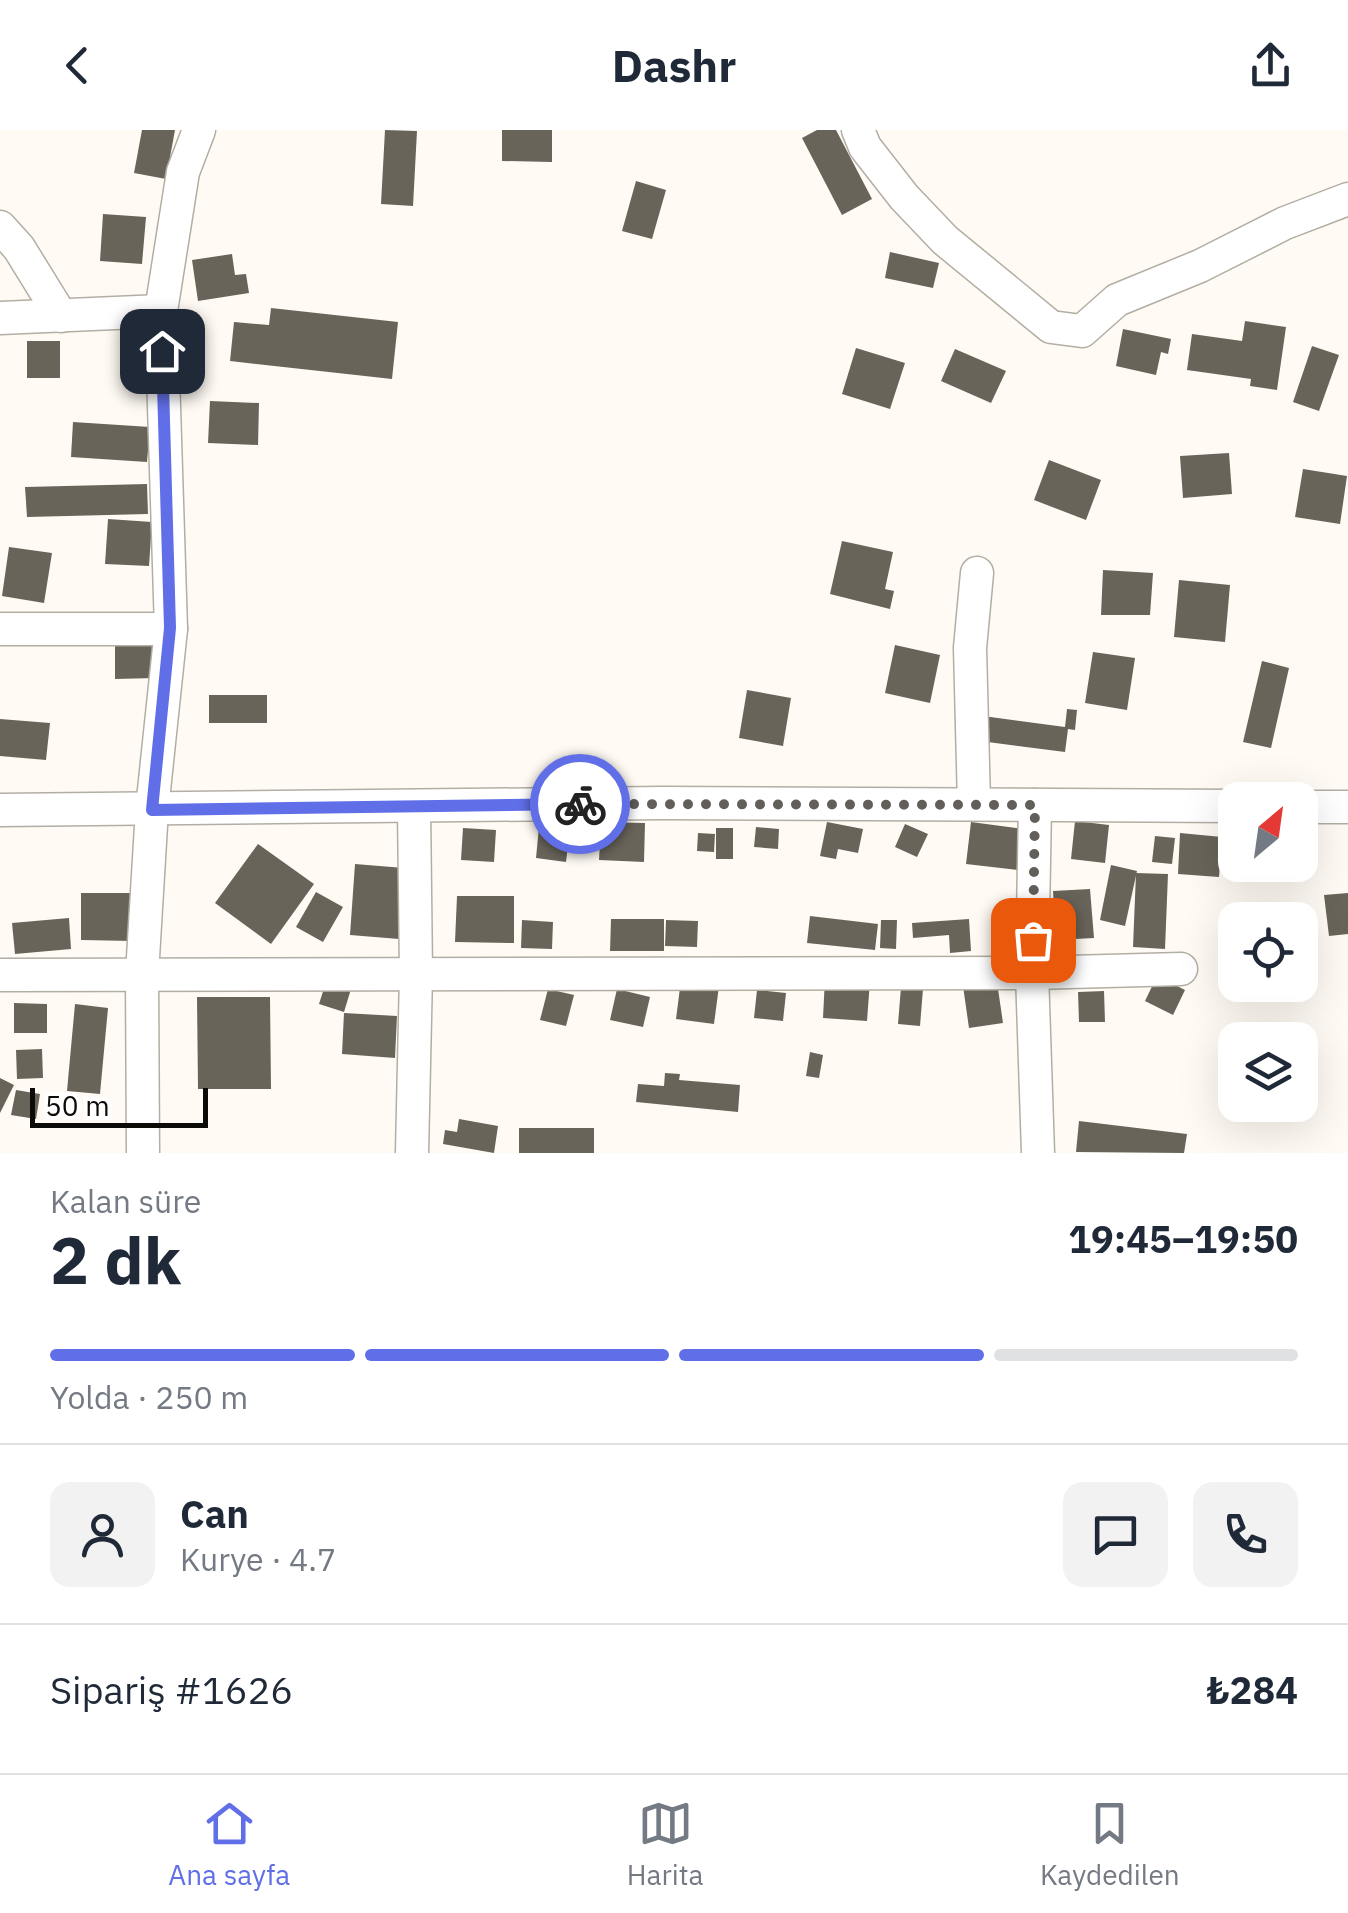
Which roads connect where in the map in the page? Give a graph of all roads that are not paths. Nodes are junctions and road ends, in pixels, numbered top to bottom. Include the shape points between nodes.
1 (199, 130) edge
2 (858, 130) edge
3 (1348, 199) edge
4 (0, 227) edge
5 (161, 311) junction
6 (62, 316) junction
7 (0, 318) edge
8 (977, 573) dead end
9 (170, 628) junction
10 (0, 629) edge
11 (974, 804) junction
12 (1035, 805) junction
13 (1218, 806) edge
14 (414, 807) junction
15 (1318, 807) edge
16 (1348, 807) edge
17 (0, 810) edge
18 (152, 810) junction
19 (1181, 969) dead end
20 (1032, 973) junction
21 (142, 974) junction
22 (416, 974) junction
23 (0, 975) edge
24 (143, 1153) edge
25 (412, 1153) edge
26 (1038, 1153) edge

1 - 5 street via 183,172
2 - 3 street via 904,197 945,240 1051,327 1082,330 1117,300
4 - 6 street
5 - 6 street
5 - 9 street
6 - 7 street
8 - 11 street via 970,648
9 - 10 street
9 - 18 street
11 - 12 street
11 - 14 street
12 - 13 street
12 - 20 street
14 - 18 street
14 - 22 street
15 - 16 street
17 - 18 street
18 - 21 street
19 - 20 street
20 - 22 street
20 - 26 street
21 - 22 street
21 - 23 street
21 - 24 street
22 - 25 street

